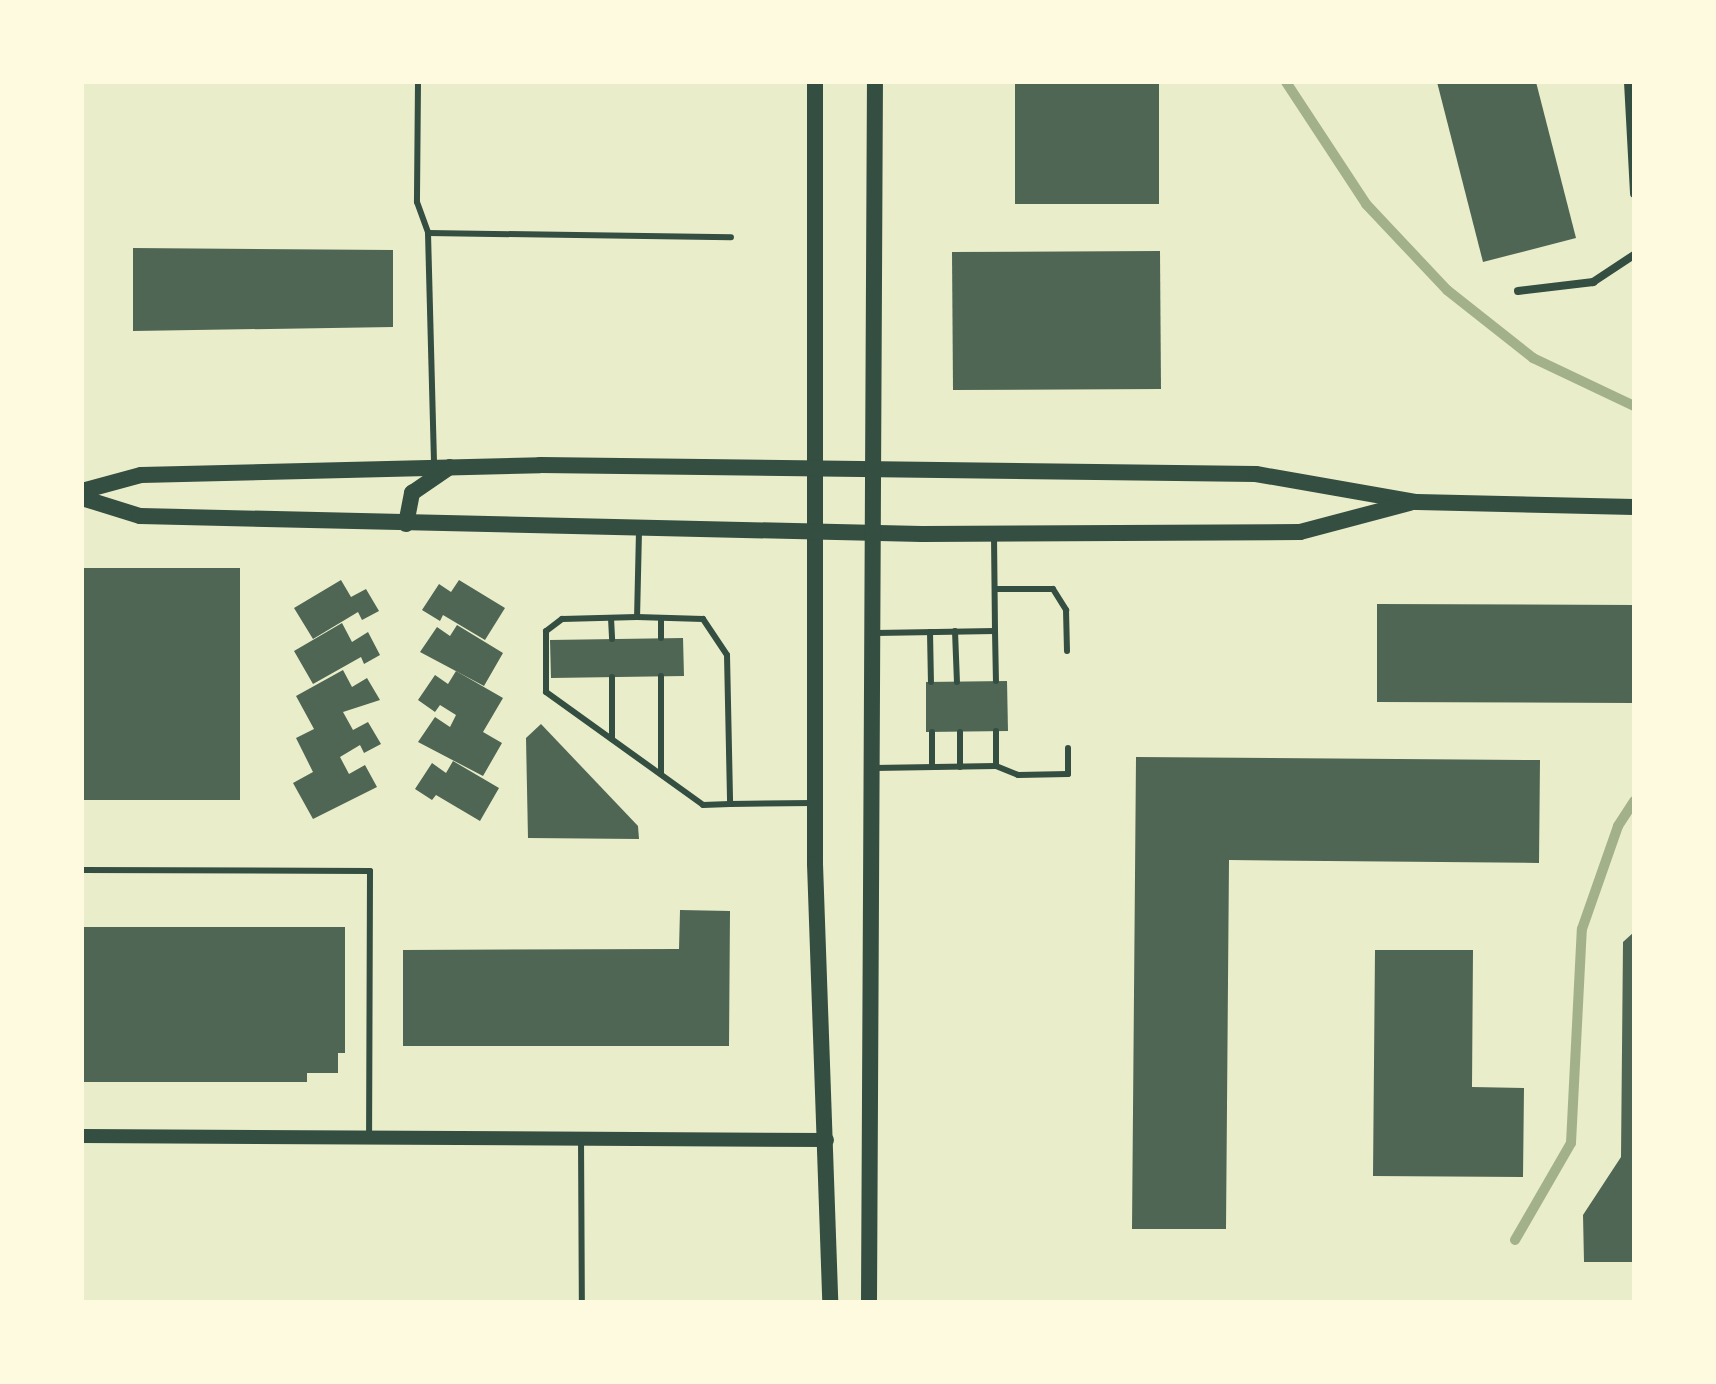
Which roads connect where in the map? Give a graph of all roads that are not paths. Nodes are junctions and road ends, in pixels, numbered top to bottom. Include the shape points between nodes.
1 (418, 82) edge
2 (815, 82) edge
3 (875, 82) edge
4 (1628, 82) edge
5 (1634, 194) edge
6 (428, 233) junction
7 (731, 237) dead end
8 (1634, 255) edge
9 (1518, 291) dead end
10 (442, 467) junction
11 (815, 469) junction
12 (872, 470) junction
13 (82, 491) edge
14 (82, 498) edge
15 (1417, 502) junction
16 (1634, 507) edge
17 (406, 524) junction
18 (639, 527) junction
19 (814, 530) junction
20 (872, 532) junction
21 (994, 533) junction
22 (995, 589) junction
23 (637, 617) junction
24 (611, 618) junction
25 (661, 618) junction
26 (955, 631) junction
27 (995, 631) junction
28 (930, 632) junction
29 (872, 633) junction
30 (661, 638) dead end
31 (612, 639) dead end
32 (1067, 651) dead end
33 (661, 676) dead end
34 (612, 677) dead end
35 (996, 681) dead end
36 (931, 682) dead end
37 (957, 682) dead end
38 (996, 731) dead end
39 (932, 732) dead end
40 (960, 732) dead end
41 (612, 739) junction
42 (1068, 748) dead end
43 (996, 766) junction
44 (932, 767) junction
45 (960, 767) junction
46 (874, 768) junction
47 (661, 774) junction
48 (814, 803) junction
49 (730, 804) junction
50 (82, 870) edge
51 (82, 1136) edge
52 (369, 1138) junction
53 (581, 1138) junction
54 (827, 1140) junction
55 (582, 1302) edge
56 (830, 1302) edge
57 (869, 1302) edge

1 - 6 lane via 417,202
2 - 11 main road
3 - 12 main road
4 - 5 street
6 - 7 lane
6 - 10 lane
8 - 9 street via 1593,282
10 - 11 main road
10 - 13 main road via 141,475
10 - 17 main road via 412,493
11 - 12 main road
11 - 19 main road
12 - 15 main road via 1256,474
12 - 20 main road
14 - 17 main road via 140,516
15 - 16 main road
15 - 21 main road via 1300,532
17 - 18 main road
18 - 19 main road
18 - 23 lane
19 - 20 main road
19 - 48 main road
20 - 21 main road
20 - 29 main road
21 - 22 lane
22 - 27 lane
22 - 32 lane via 1053,589 1066,610
23 - 24 lane
23 - 25 lane
24 - 31 lane
24 - 41 lane via 562,619 546,631 546,692
25 - 30 lane
25 - 49 lane via 703,619 727,655
26 - 27 lane
26 - 28 lane
26 - 37 lane
27 - 35 lane
28 - 29 lane
28 - 36 lane
29 - 46 main road
33 - 47 lane
34 - 41 lane
38 - 43 lane
39 - 44 lane
40 - 45 lane
41 - 47 lane
42 - 43 lane via 1068,774 1018,775
43 - 45 lane
44 - 45 lane
44 - 46 lane
46 - 57 main road
47 - 49 lane via 703,805
48 - 49 lane
48 - 54 main road
50 - 52 lane via 370,871
51 - 52 street
52 - 53 street
53 - 54 street
53 - 55 lane
54 - 56 main road

